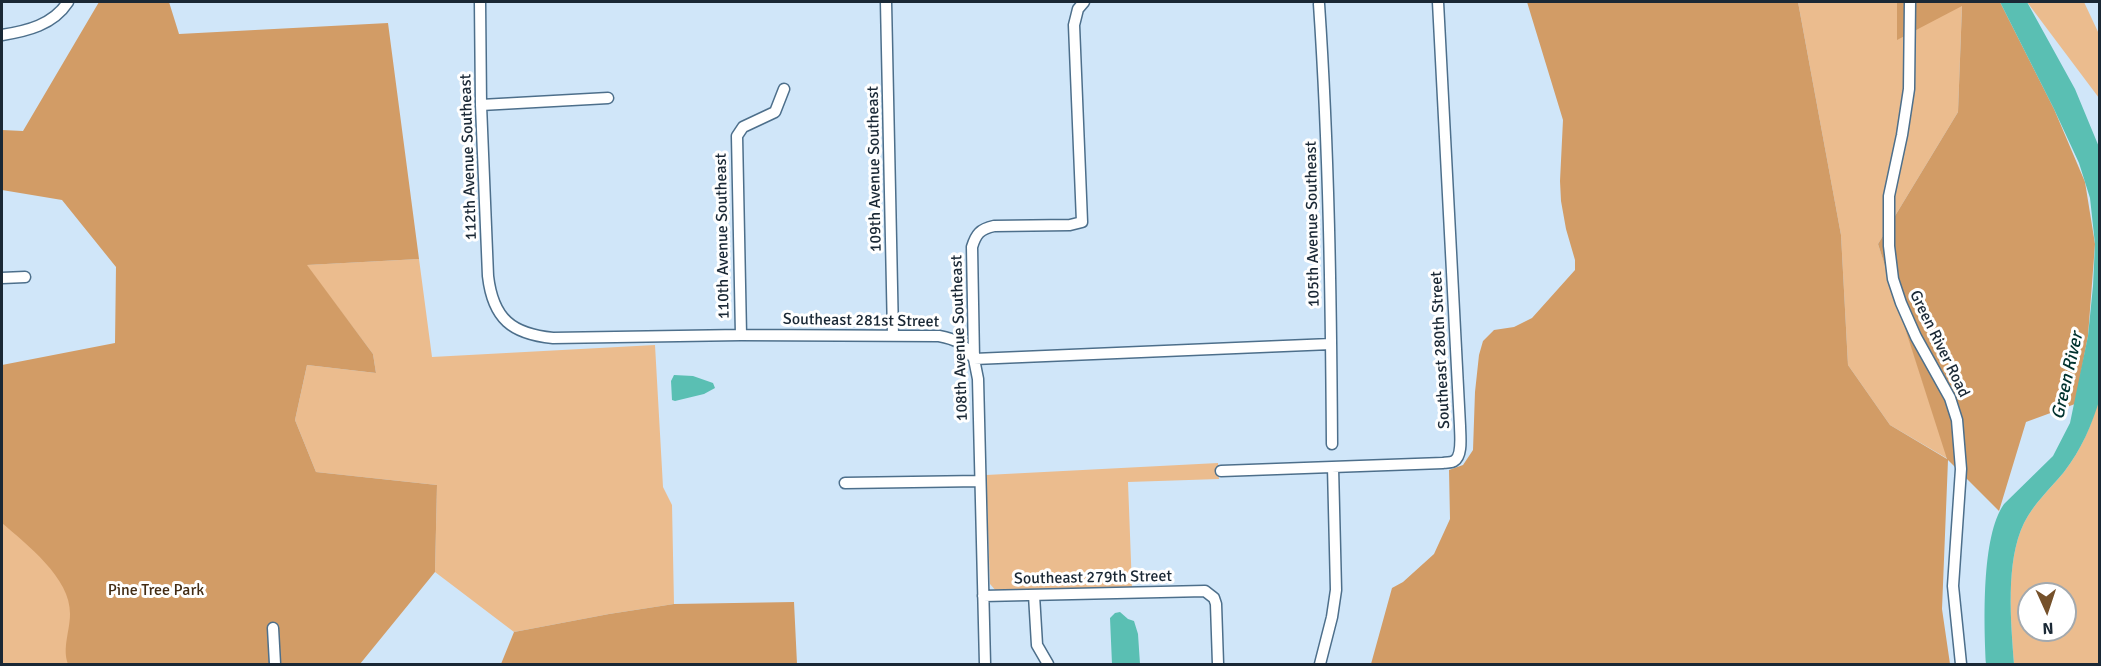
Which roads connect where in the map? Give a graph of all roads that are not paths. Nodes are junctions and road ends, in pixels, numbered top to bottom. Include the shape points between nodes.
1 (68, 2) edge
2 (480, 2) edge
3 (886, 2) edge
4 (1084, 2) edge
5 (1438, 2) edge
6 (1910, 2) edge
7 (1319, 4) dead end
8 (2, 35) edge
9 (784, 89) dead end
10 (608, 98) dead end
11 (481, 105) junction
12 (26, 277) dead end
13 (2, 278) edge
14 (498, 311) joint
15 (741, 335) junction
16 (893, 335) junction
17 (1331, 344) junction
18 (974, 359) junction
19 (1332, 444) dead end
20 (1333, 468) junction
21 (1221, 471) dead end
22 (980, 481) junction
23 (845, 483) dead end
24 (1034, 595) junction
25 (983, 596) junction
26 (273, 628) dead end
27 (275, 664) edge
28 (985, 664) edge
29 (1048, 664) edge
30 (1218, 664) edge
31 (1320, 664) edge
32 (1961, 664) edge

1 - 8 street via 36,27
2 - 11 street, 112th Avenue Southeast
3 - 16 street, 109th Avenue Southeast
4 - 18 street, 108th Avenue Southeast via 1074,25 1082,222 994,226 977,233 972,247
5 - 20 street, Southeast 280th Street via 1460,451 1454,461 1443,463
6 - 32 street, Green River Road via 1909,89 1889,196 1889,246 1901,303 1950,398 1957,420 1960,469 1953,586
7 - 17 street, 105th Avenue Southeast via 1325,87
9 - 15 street, 110th Avenue Southeast via 775,112 743,127 737,136
10 - 11 street
11 - 14 street, 112th Avenue Southeast via 489,276
12 - 13 street
14 - 15 street, Southeast 281st Street via 513,327 537,336
15 - 16 street, Southeast 281st Street
16 - 18 street, Southeast 281st Street via 951,338 967,348
17 - 18 street
17 - 19 street, 105th Avenue Southeast
18 - 22 street, 108th Avenue Southeast via 978,379
20 - 21 street, Southeast 280th Street
20 - 31 street via 1336,590
22 - 23 street
22 - 25 street, 108th Avenue Southeast
24 - 25 street, Southeast 279th Street
24 - 29 street via 1037,645
24 - 30 street, Southeast 279th Street via 1204,591 1216,604
25 - 28 street, 108th Avenue Southeast
26 - 27 street

